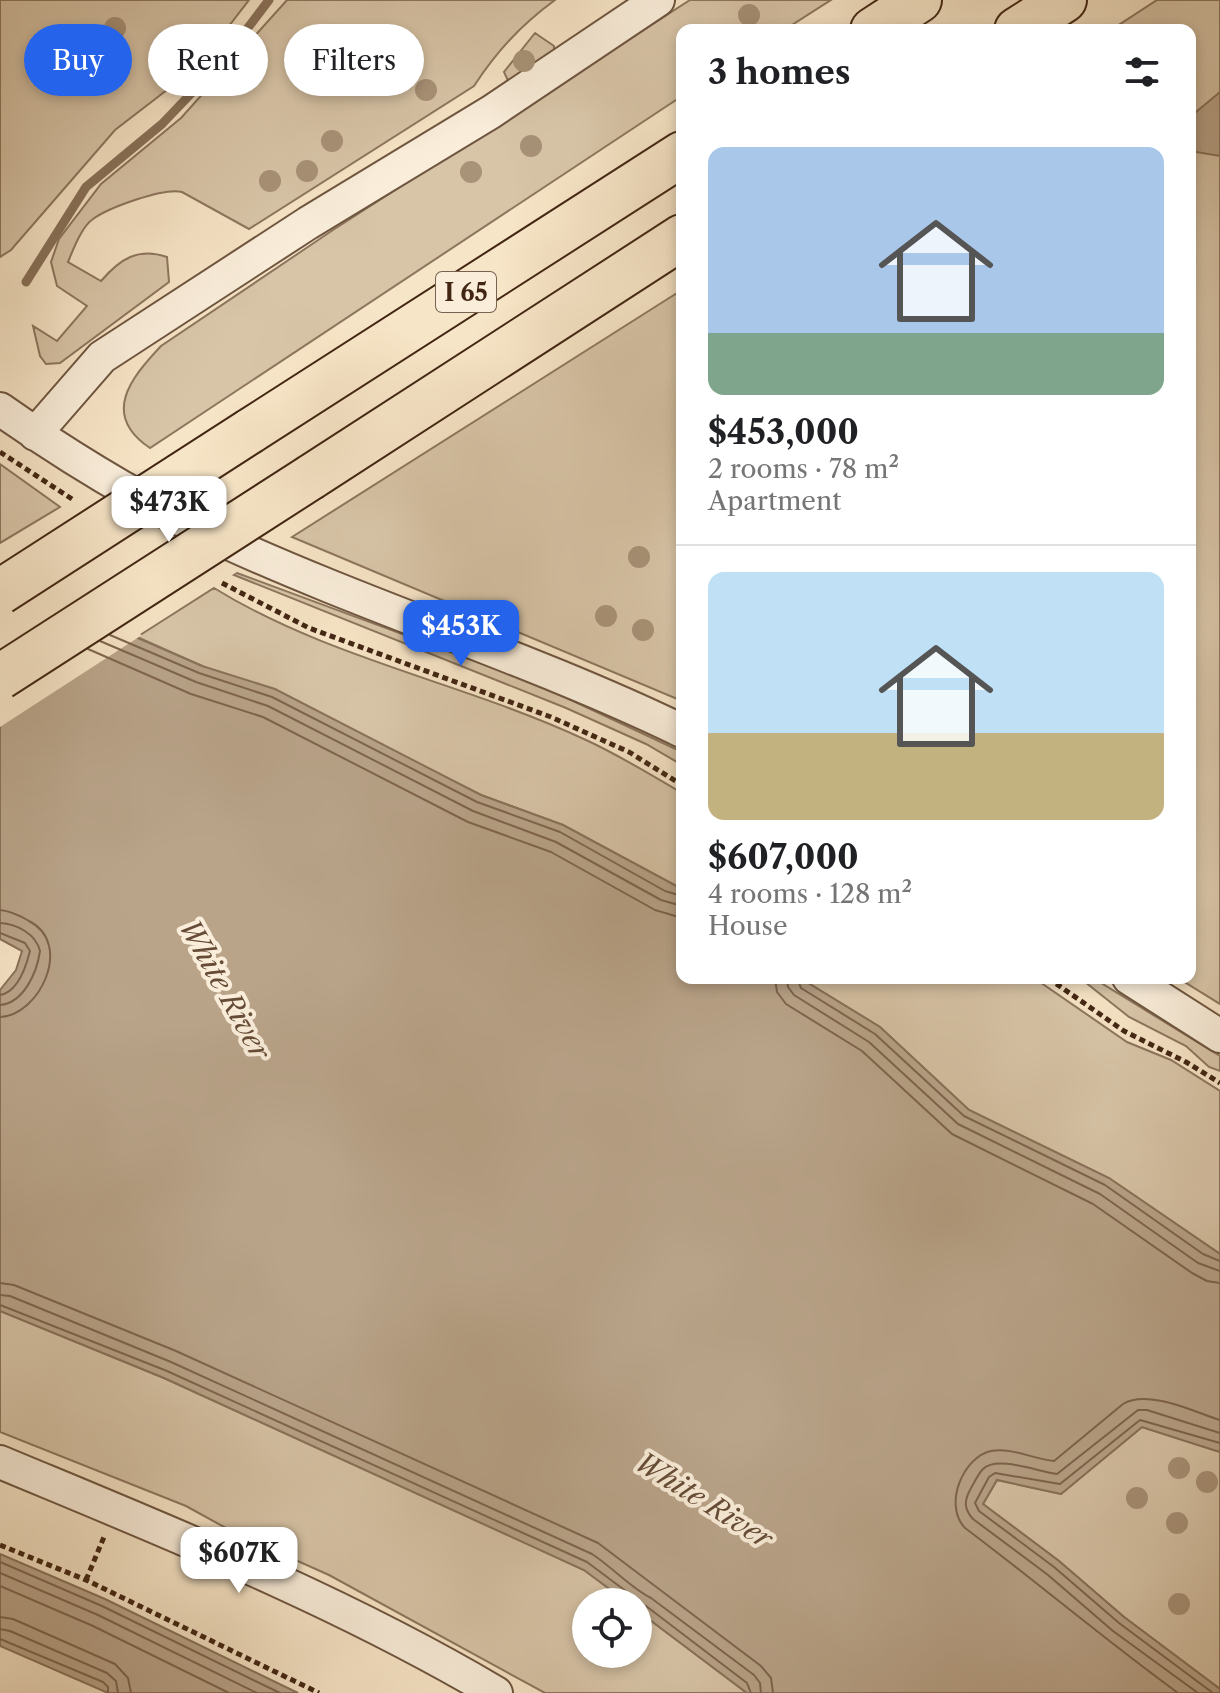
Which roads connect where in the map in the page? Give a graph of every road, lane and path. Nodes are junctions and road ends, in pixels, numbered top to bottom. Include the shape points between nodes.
1 (658, 0) edge
2 (919, 0) edge
3 (1064, 0) edge
4 (882, 24) edge
5 (1026, 24) edge
6 (676, 158) edge
7 (676, 241) edge
8 (0, 409) edge
9 (35, 434) junction
10 (0, 452) edge
11 (72, 499) dead end
12 (222, 583) dead end
13 (0, 592) edge
14 (0, 677) edge
15 (676, 728) edge
16 (676, 781) edge
17 (1057, 984) edge
18 (1138, 984) edge
19 (1220, 1036) edge
20 (1220, 1083) edge
21 (0, 1462) edge
22 (116, 1510) junction
23 (0, 1545) edge
24 (86, 1580) junction
25 (319, 1693) edge
26 (496, 1693) edge

1 - 9 street via 491,112 102,357
2 - 4 highway
3 - 5 highway
6 - 13 highway, I 65, bridge
7 - 14 highway, I 65, bridge
8 - 9 street
9 - 15 street via 124,489 222,539
10 - 11 path
12 - 16 path via 309,628 551,717 629,752
17 - 20 path via 1124,1031
18 - 19 street
21 - 22 street
22 - 24 path
22 - 26 street via 322,1602
23 - 24 path
24 - 25 path

